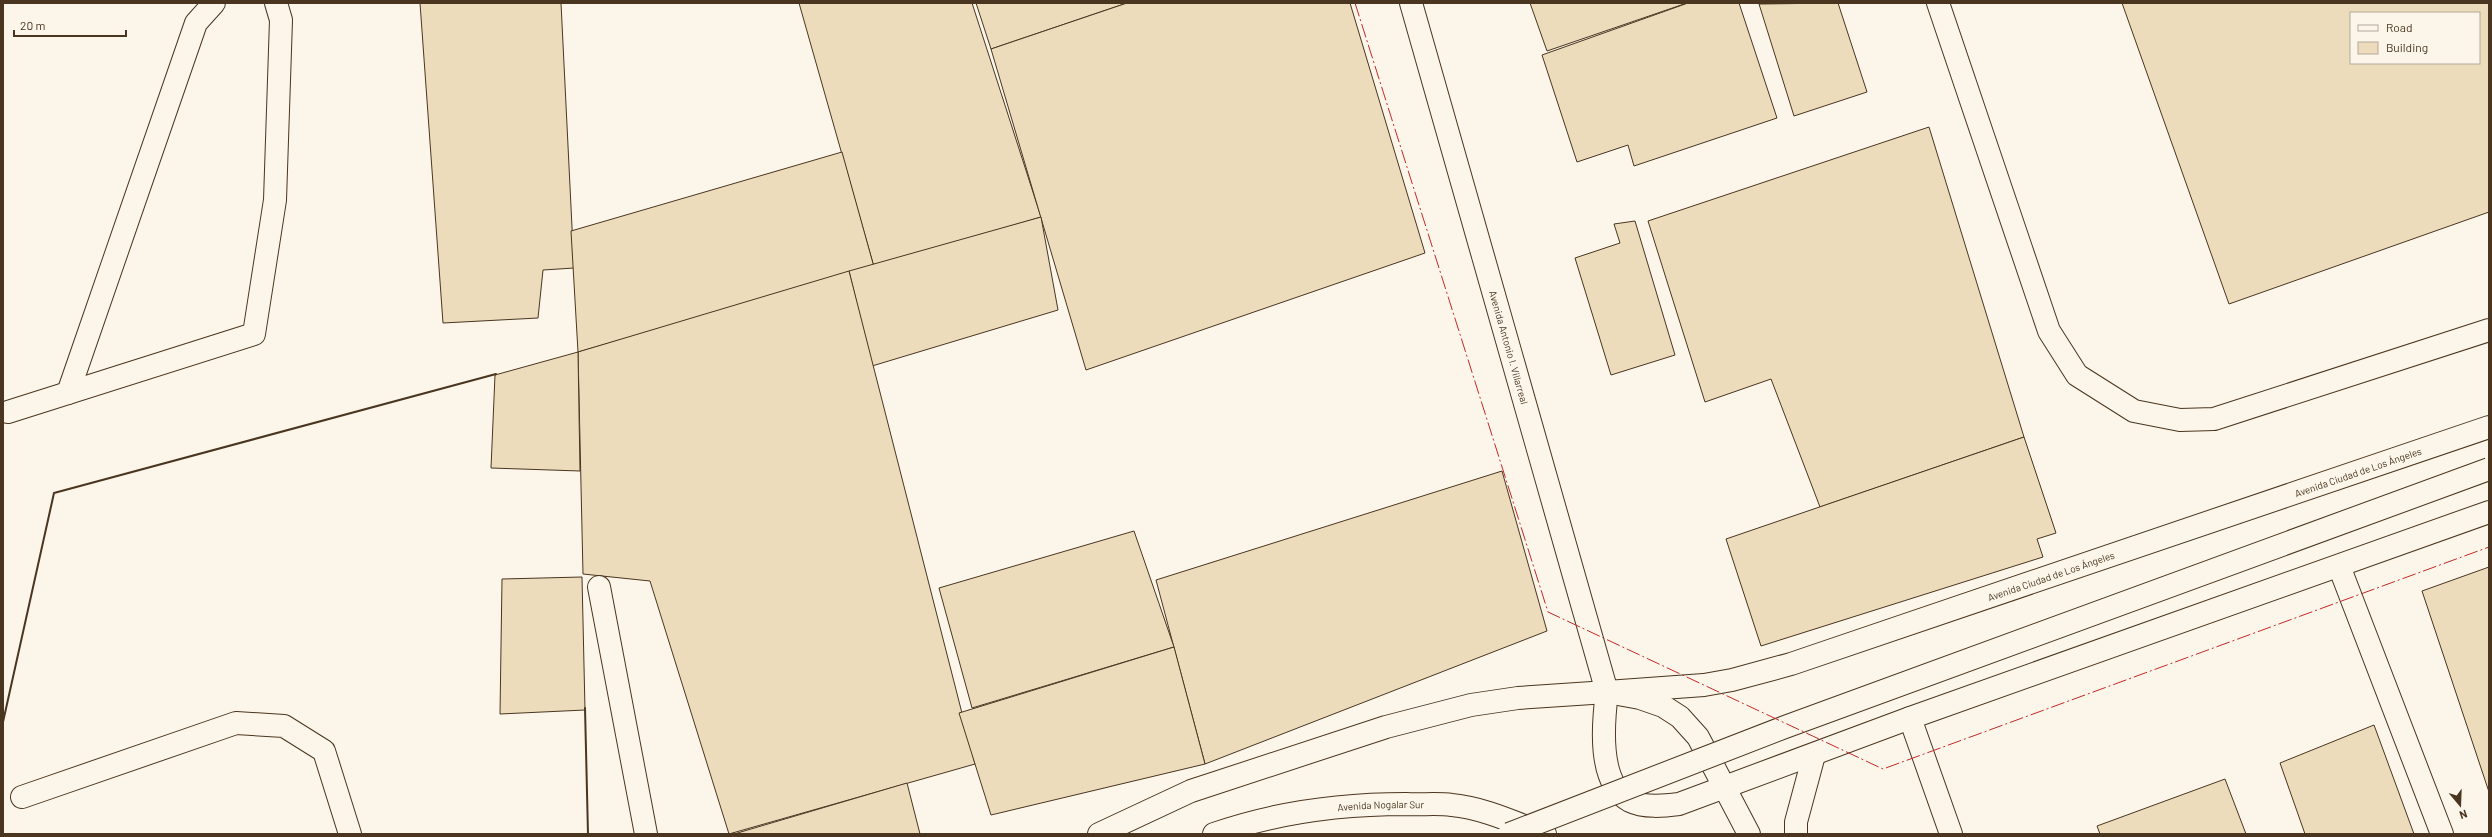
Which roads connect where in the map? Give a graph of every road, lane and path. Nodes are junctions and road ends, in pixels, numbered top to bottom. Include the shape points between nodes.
1 (214, 3) edge
2 (276, 3) edge
3 (1411, 3) edge
4 (1938, 3) edge
5 (2489, 330) edge
6 (68, 393) junction
7 (8, 412) dead end
8 (2489, 427) edge
9 (2489, 469) edge
10 (2489, 512) edge
11 (2339, 566) junction
12 (599, 587) dead end
13 (1607, 692) junction
14 (1910, 718) junction
15 (1814, 755) junction
16 (1725, 786) junction
17 (22, 797) dead end
18 (350, 834) edge
19 (646, 834) edge
20 (1099, 834) edge
21 (1214, 834) edge
22 (1509, 834) edge
23 (1545, 834) edge
24 (1749, 834) edge
25 (1796, 834) edge
26 (1951, 834) edge
27 (2442, 834) edge

1 - 6 main road via 196,23
2 - 6 main road via 281,20 275,200 254,334
3 - 13 main road, Avenida Antonio I. Villarreal
4 - 5 main road via 2048,331 2077,375 2105,394 2134,411 2180,420 2214,419
6 - 7 main road
8 - 13 main road, Avenida Ciudad de Los Ángeles via 1791,664 1704,685
9 - 22 main road, bridge via 1793,724
10 - 11 main road
11 - 14 main road
11 - 27 main road
12 - 19 main road
13 - 16 main road via 1640,698 1663,706 1680,717 1698,737
13 - 16 main road via 1603,725 1608,766 1613,781 1630,801 1642,805 1679,804
13 - 20 main road via 1518,698 1471,705 1386,727 1190,791
14 - 15 main road
14 - 26 main road
15 - 16 main road
15 - 25 main road via 1796,822
16 - 24 main road
17 - 18 main road via 236,723 284,726 324,751
21 - 23 main road, Avenida Nogalar Sur via 1240,825 1315,808 1394,804 1452,805 1495,815

